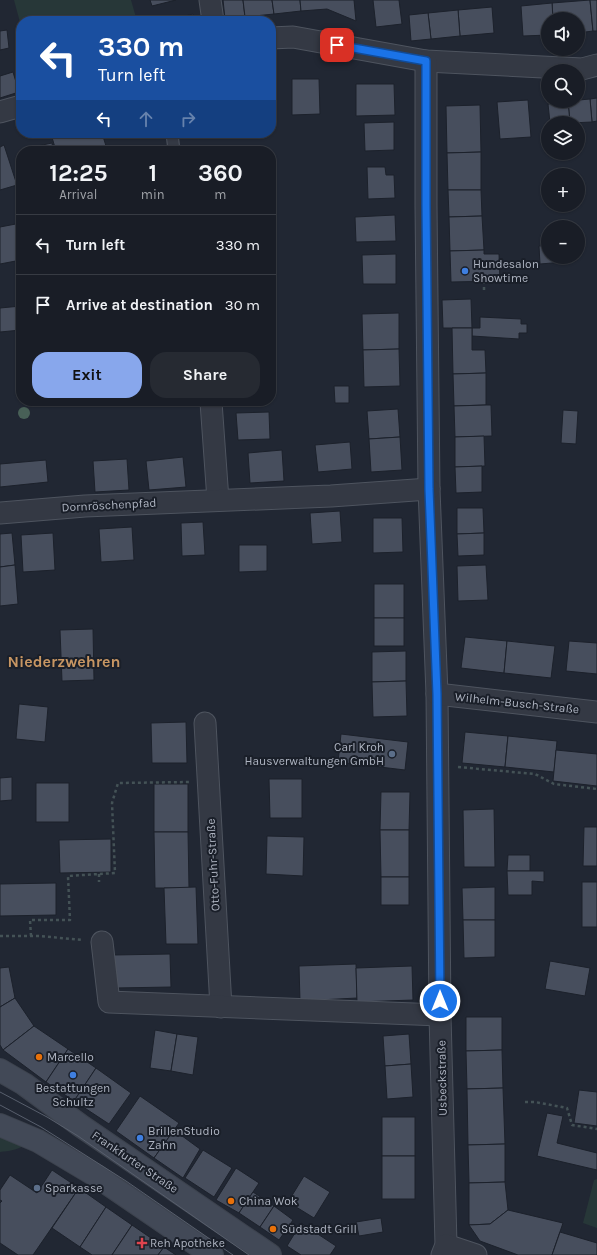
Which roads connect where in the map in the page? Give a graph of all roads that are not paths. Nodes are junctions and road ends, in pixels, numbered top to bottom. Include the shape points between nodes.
1 (210, 0) edge
2 (212, 16) edge
3 (276, 38) edge
4 (426, 61) junction
5 (597, 65) edge
6 (16, 107) edge
7 (0, 112) edge
8 (211, 406) edge
9 (429, 489) junction
10 (218, 500) junction
11 (0, 513) edge
12 (437, 694) junction
13 (597, 712) edge
14 (204, 723) dead end
15 (102, 942) road end
16 (221, 1007) junction
17 (440, 1015) junction
18 (0, 1070) edge
19 (0, 1125) edge
20 (444, 1250) edge
21 (212, 1255) edge
22 (270, 1255) edge
23 (476, 1255) edge

1 - 2 street
3 - 4 street via 293,37
4 - 5 street via 582,69
4 - 9 street, Usbeckstraße
6 - 7 street
8 - 10 street
9 - 10 street, Dornröschenpfad
9 - 12 street, Usbeckstraße
10 - 11 street, Dornröschenpfad
12 - 13 street, Wilhelm-Busch-Straße
12 - 17 street, Usbeckstraße
14 - 16 street, Otto-Fuhr-Straße
15 - 16 street via 109,1002
16 - 17 street
17 - 20 street, Usbeckstraße
18 - 22 main road, Frankfurter Straße via 24,1084
19 - 21 main road via 38,1141 96,1175
20 - 23 street

